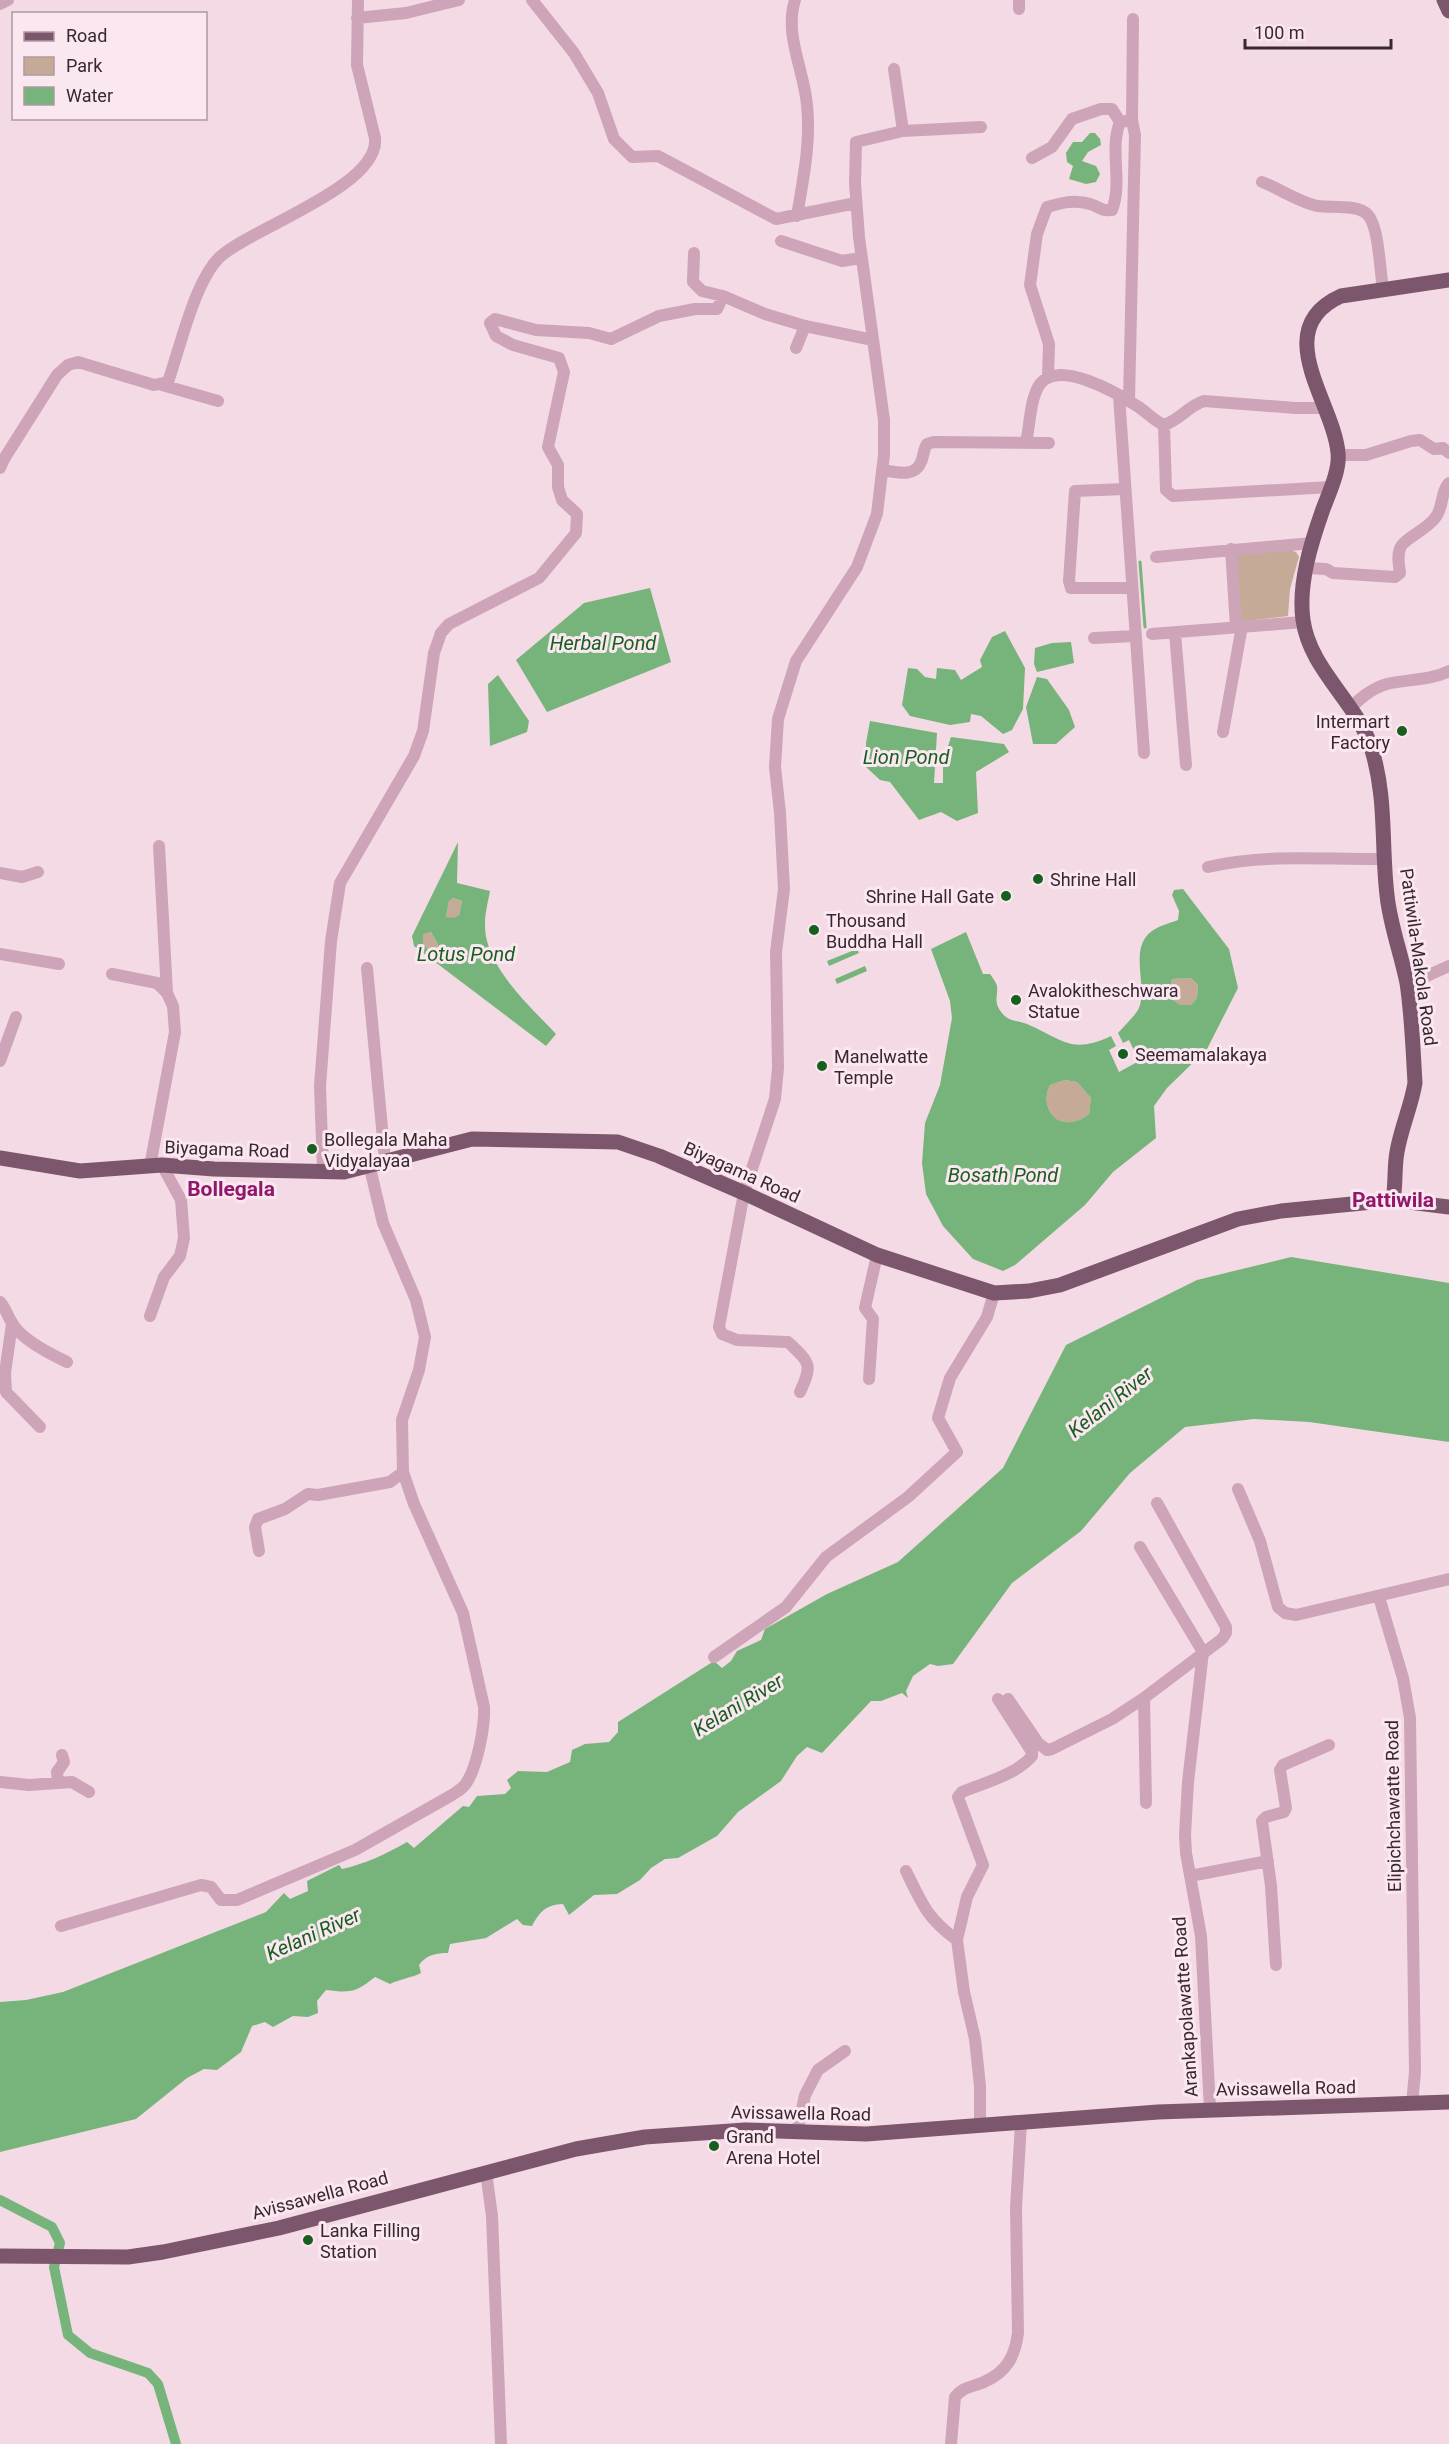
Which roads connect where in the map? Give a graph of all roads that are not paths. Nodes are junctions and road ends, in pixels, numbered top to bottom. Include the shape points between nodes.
1 (9, 0) edge
2 (358, 0) edge
3 (459, 0) edge
4 (532, 0) edge
5 (795, 0) edge
6 (1444, 0) edge
7 (0, 4) edge
8 (1449, 11) edge
9 (357, 18) junction
10 (1133, 19) dead end
11 (894, 69) dead end
12 (1126, 121) junction
13 (981, 127) dead end
14 (903, 131) junction
15 (1032, 158) dead end
16 (1262, 182) dead end
17 (856, 203) junction
18 (797, 216) junction
19 (781, 241) dead end
20 (694, 253) dead end
21 (861, 258) junction
22 (1449, 280) edge
23 (1383, 289) junction
24 (723, 296) junction
25 (805, 326) junction
26 (873, 340) junction
27 (796, 348) dead end
28 (1048, 376) junction
29 (162, 385) junction
30 (1124, 399) junction
31 (219, 401) dead end
32 (1324, 408) junction
33 (1164, 425) junction
34 (1026, 443) junction
35 (1048, 443) dead end
36 (1449, 453) edge
37 (1339, 455) junction
38 (0, 468) edge
39 (882, 470) junction
40 (1449, 483) edge
41 (1331, 487) junction
42 (1125, 489) junction
43 (1312, 543) junction
44 (1231, 549) junction
45 (1156, 556) dead end
46 (1307, 568) junction
47 (1132, 588) junction
48 (1303, 622) junction
49 (1239, 627) junction
50 (1174, 633) junction
51 (1152, 634) dead end
52 (1135, 636) junction
53 (1094, 638) dead end
54 (1449, 671) edge
55 (1350, 708) junction
56 (1223, 732) dead end
57 (1144, 753) dead end
58 (1186, 765) dead end
59 (159, 846) dead end
60 (1385, 859) junction
61 (1208, 867) dead end
62 (38, 872) dead end
63 (0, 873) edge
64 (0, 954) edge
65 (59, 964) dead end
66 (1449, 966) edge
67 (367, 968) dead end
68 (112, 974) dead end
69 (1407, 985) junction
70 (166, 993) junction
71 (16, 1017) dead end
72 (0, 1060) edge
73 (0, 1158) edge
74 (386, 1160) junction
75 (369, 1164) junction
76 (156, 1166) junction
77 (323, 1172) junction
78 (744, 1193) junction
79 (1393, 1200) junction
80 (1449, 1207) edge
81 (877, 1255) junction
82 (994, 1293) junction
83 (0, 1302) edge
84 (150, 1316) dead end
85 (12, 1324) junction
86 (67, 1362) dead end
87 (869, 1379) dead end
88 (800, 1392) dead end
89 (40, 1427) dead end
90 (403, 1472) junction
91 (1238, 1489) dead end
92 (1157, 1503) dead end
93 (1140, 1547) dead end
94 (259, 1551) dead end
95 (1449, 1579) edge
96 (1379, 1597) junction
97 (1203, 1653) junction
98 (714, 1657) dead end
99 (1144, 1698) junction
100 (1329, 1745) dead end
101 (62, 1755) dead end
102 (0, 1782) edge
103 (58, 1783) junction
104 (89, 1792) dead end
105 (1146, 1803) dead end
106 (1268, 1861) junction
107 (906, 1871) dead end
108 (1190, 1876) junction
109 (61, 1926) dead end
110 (957, 1940) junction
111 (1276, 1965) dead end
112 (845, 2051) dead end
113 (1449, 2102) edge
114 (1412, 2104) junction
115 (1210, 2109) junction
116 (1021, 2123) junction
117 (980, 2126) junction
118 (797, 2133) junction
119 (486, 2172) junction
120 (0, 2256) edge
121 (501, 2444) edge
122 (951, 2444) edge

1 - 7 street
2 - 9 street
3 - 9 street via 406,13
4 - 18 street via 574,53 598,93 614,139 632,157 658,156 776,219
5 - 18 street via 792,30 807,104 808,148
6 - 8 main road
9 - 29 street via 357,65 376,149 360,171 314,203 220,256 199,289 168,382
10 - 12 street
11 - 14 street
12 - 15 street via 1112,109 1072,119 1052,147
12 - 28 street via 1115,135 1117,198 1112,210 1067,201 1047,207 1037,234 1030,285 1049,344
12 - 30 street via 1135,135
13 - 14 street
14 - 17 street via 856,142
16 - 23 street via 1315,206 1367,213 1376,237
17 - 18 street
17 - 21 street
19 - 21 street via 842,261
20 - 24 street via 693,282 702,291
21 - 26 street
22 - 23 main road, Pattiwila-Makola Road
23 - 32 main road, Pattiwila-Makola Road via 1328,302 1311,324 1308,357
24 - 25 street
24 - 77 street via 717,309 659,316 611,339 589,333 536,330 495,319 489,323 496,336 513,345 559,358 564,372 549,447 558,465 562,500 577,514 576,533 539,578 449,624 441,633 434,653 423,731 414,756 340,883 331,941 320,1086
25 - 26 street
25 - 27 street
26 - 39 street via 884,420
28 - 30 street via 1076,376
28 - 34 street via 1039,385
29 - 31 street
29 - 38 street via 78,362 68,365 57,375
30 - 33 street
30 - 42 street
32 - 33 street via 1204,401
32 - 37 main road, Pattiwila-Makola Road
33 - 41 street via 1166,490 1173,496
34 - 35 street
34 - 39 street via 934,442 924,448 916,470
36 - 37 street via 1420,440 1366,455
37 - 41 main road, Pattiwila-Makola Road
39 - 78 street via 877,514 857,567 796,661 778,719 775,767 784,890 776,952 776,1099
40 - 46 street via 1436,518 1402,545 1398,554 1400,573 1395,577
41 - 43 main road, Pattiwila-Makola Road
42 - 47 street
42 - 47 street via 1076,491 1069,581 1071,588
43 - 44 street
43 - 46 main road, Pattiwila-Makola Road
44 - 45 street
44 - 49 street
46 - 48 main road, Pattiwila-Makola Road
47 - 52 street
48 - 49 street
48 - 55 main road, Pattiwila-Makola Road via 1311,648 1329,681
49 - 50 street
49 - 56 street
50 - 51 street
50 - 58 street
52 - 53 street
52 - 57 street
54 - 55 street via 1373,689
55 - 60 main road, Pattiwila-Makola Road via 1370,743 1379,774
59 - 70 street
60 - 61 street via 1270,857
60 - 69 main road, Pattiwila-Makola Road via 1392,927
62 - 63 street via 22,877
64 - 65 street
66 - 69 street
67 - 74 street
68 - 70 street via 157,984
69 - 79 main road, Pattiwila-Makola Road via 1415,1083 1396,1155
70 - 76 street via 173,1006 175,1032
71 - 72 street
73 - 76 main road, Biyagama Road via 80,1171
74 - 75 main road, Biyagama Road
74 - 78 main road, Biyagama Road via 472,1139 618,1142
75 - 77 main road, Biyagama Road via 344,1172
75 - 90 street via 386,1231 416,1300 425,1337 419,1370 402,1420
76 - 77 main road, Biyagama Road
76 - 84 street via 181,1200 184,1238 180,1256 164,1277
78 - 81 main road, Biyagama Road
78 - 88 street via 719,1327 722,1334 737,1340 788,1342 807,1360 810,1372
79 - 80 main road, Biyagama Road
79 - 82 main road, Biyagama Road via 1238,1219 1060,1285
81 - 82 main road, Biyagama Road
81 - 87 street via 865,1308 873,1319
82 - 98 street via 987,1317 950,1378 938,1418 957,1452 901,1503 826,1557 786,1607
83 - 85 street
85 - 86 street via 45,1352
85 - 89 street via 6,1392
90 - 94 street via 390,1482 308,1494 285,1509 258,1519 255,1527
90 - 109 street via 463,1613 484,1707 477,1754 466,1784 355,1850 237,1900 221,1900 211,1887 201,1885
91 - 96 street via 1260,1541 1278,1607 1285,1613 1296,1615
92 - 97 street via 1226,1627 1222,1639
93 - 97 street
95 - 96 street
96 - 114 street, Elipichchawatte Road via 1403,1678 1410,1718 1415,2072
97 - 99 street
97 - 108 street, Arankapolawatte Road via 1186,1806
99 - 105 street
99 - 110 street via 1112,1719 1047,1750 1003,1699 1032,1756 958,1797 983,1865 967,1897
100 - 106 street via 1282,1765 1286,1808 1262,1821
101 - 103 street
102 - 103 street
103 - 104 street via 74,1778
106 - 108 street
106 - 111 street
107 - 110 street via 925,1910
108 - 115 street, Arankapolawatte Road via 1202,1936
110 - 117 street via 975,2039
112 - 118 street via 818,2070 805,2095
113 - 114 main road, Avissawella Road
114 - 115 main road, Avissawella Road
115 - 116 main road, Avissawella Road
116 - 117 main road, Avissawella Road
116 - 122 street via 1016,2208 1016,2352 986,2382 959,2391 955,2397
117 - 118 main road, Avissawella Road via 866,2134
118 - 119 main road, Avissawella Road via 745,2130 645,2137 576,2149
119 - 120 main road, Avissawella Road via 205,2244 128,2257
119 - 121 street via 492,2216

